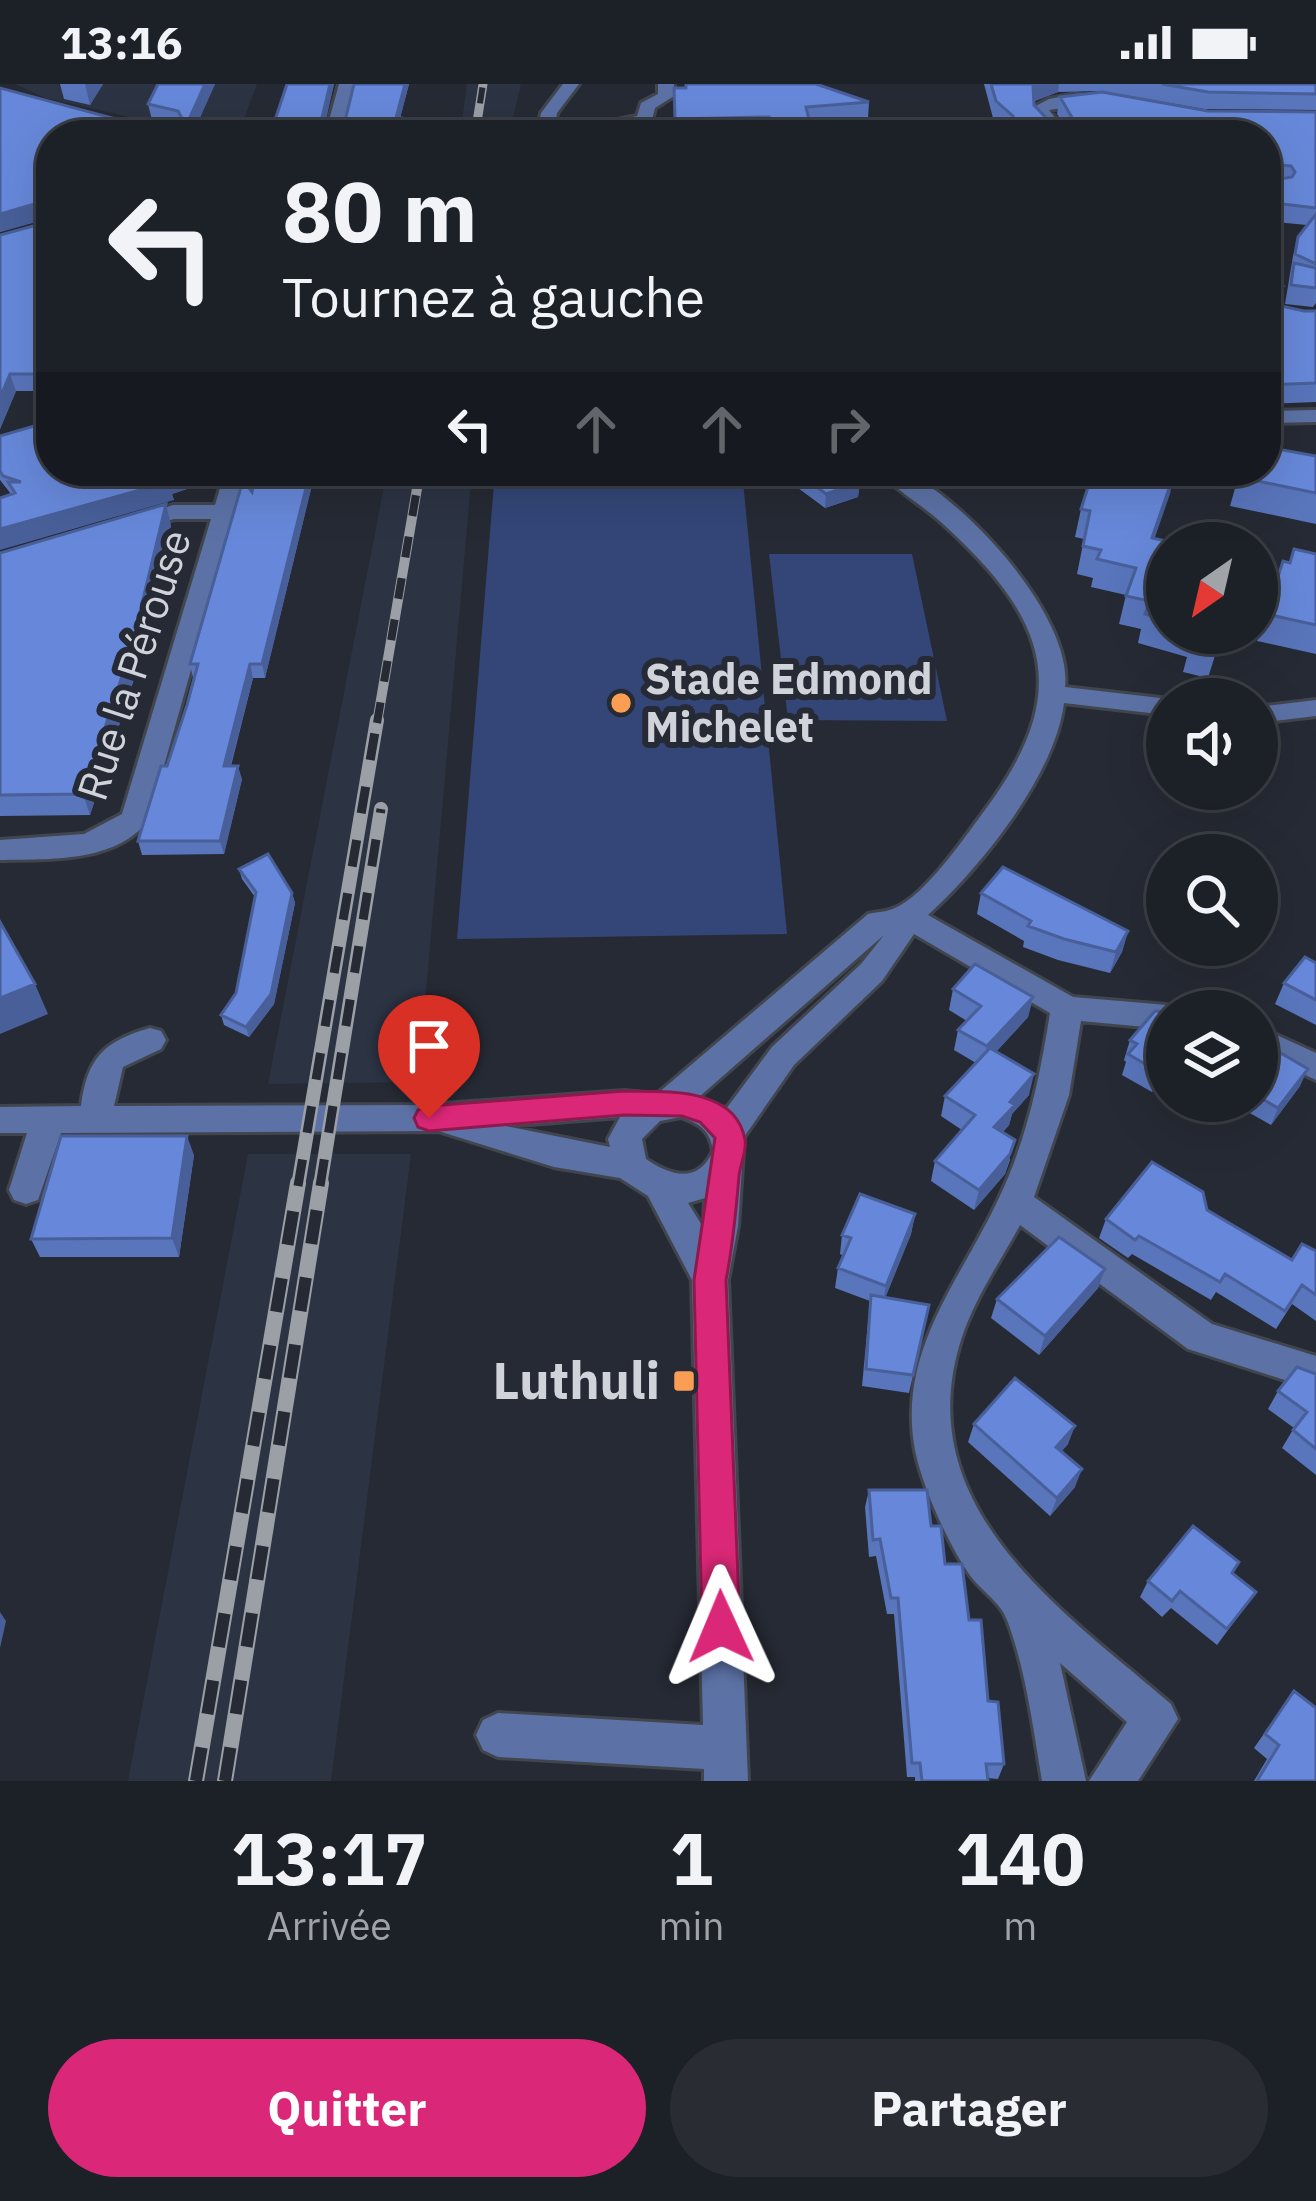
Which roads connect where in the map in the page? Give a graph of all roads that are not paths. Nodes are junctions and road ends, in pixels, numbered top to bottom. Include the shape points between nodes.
1 (347, 84) edge
2 (571, 84) edge
3 (666, 84) edge
4 (1039, 84) edge
5 (1048, 104) junction
6 (1127, 106) edge
7 (646, 113) junction
8 (337, 120) edge
9 (548, 120) edge
10 (619, 120) edge
11 (651, 120) edge
12 (1044, 120) edge
13 (1316, 416) edge
14 (1281, 417) edge
15 (232, 486) edge
16 (908, 486) edge
17 (224, 512) junction
18 (110, 530) edge
19 (1057, 694) junction
20 (1146, 705) edge
21 (1316, 708) edge
22 (1278, 713) edge
23 (0, 850) edge
24 (906, 916) junction
25 (1067, 1007) junction
26 (1146, 1015) edge
27 (150, 1040) dead end
28 (1278, 1048) edge
29 (1316, 1067) edge
30 (662, 1106) junction
31 (429, 1118) junction
32 (0, 1120) edge
33 (48, 1120) junction
34 (96, 1120) junction
35 (729, 1134) junction
36 (631, 1167) junction
37 (724, 1170) junction
38 (661, 1189) junction
39 (26, 1190) dead end
40 (1016, 1202) junction
41 (710, 1280) junction
42 (1316, 1373) edge
43 (1024, 1604) junction
44 (498, 1735) dead end
45 (725, 1764) edge
46 (1064, 1781) edge
47 (1111, 1781) edge

1 - 8 street
2 - 9 street
3 - 7 street via 666,96
4 - 5 street
5 - 6 street via 1080,98
5 - 12 street via 1040,108
7 - 10 street
7 - 11 street
13 - 14 street
15 - 17 street, Rue la Pérouse
16 - 19 street via 992,554 1028,597
17 - 18 street via 173,512
17 - 23 street, Rue la Pérouse via 135,819 114,837 72,849
19 - 20 street
19 - 24 street via 1046,742 1011,803
21 - 22 street
24 - 25 street
24 - 30 street via 879,922
24 - 35 street via 878,964 784,1055
25 - 26 street
25 - 40 street via 1052,1095
27 - 34 street via 123,1046 104,1065
28 - 29 street
30 - 31 street
30 - 35 street via 698,1106
30 - 36 street via 643,1114 625,1139
31 - 34 street
31 - 36 street
32 - 33 street
33 - 34 street
33 - 39 street
35 - 37 street
36 - 38 street
37 - 38 street via 696,1188
37 - 41 street
38 - 41 street
40 - 42 street via 1201,1337
40 - 43 street via 942,1341 933,1445 986,1562
41 - 45 street
43 - 46 street
43 - 47 street via 1156,1719
44 - 45 street

